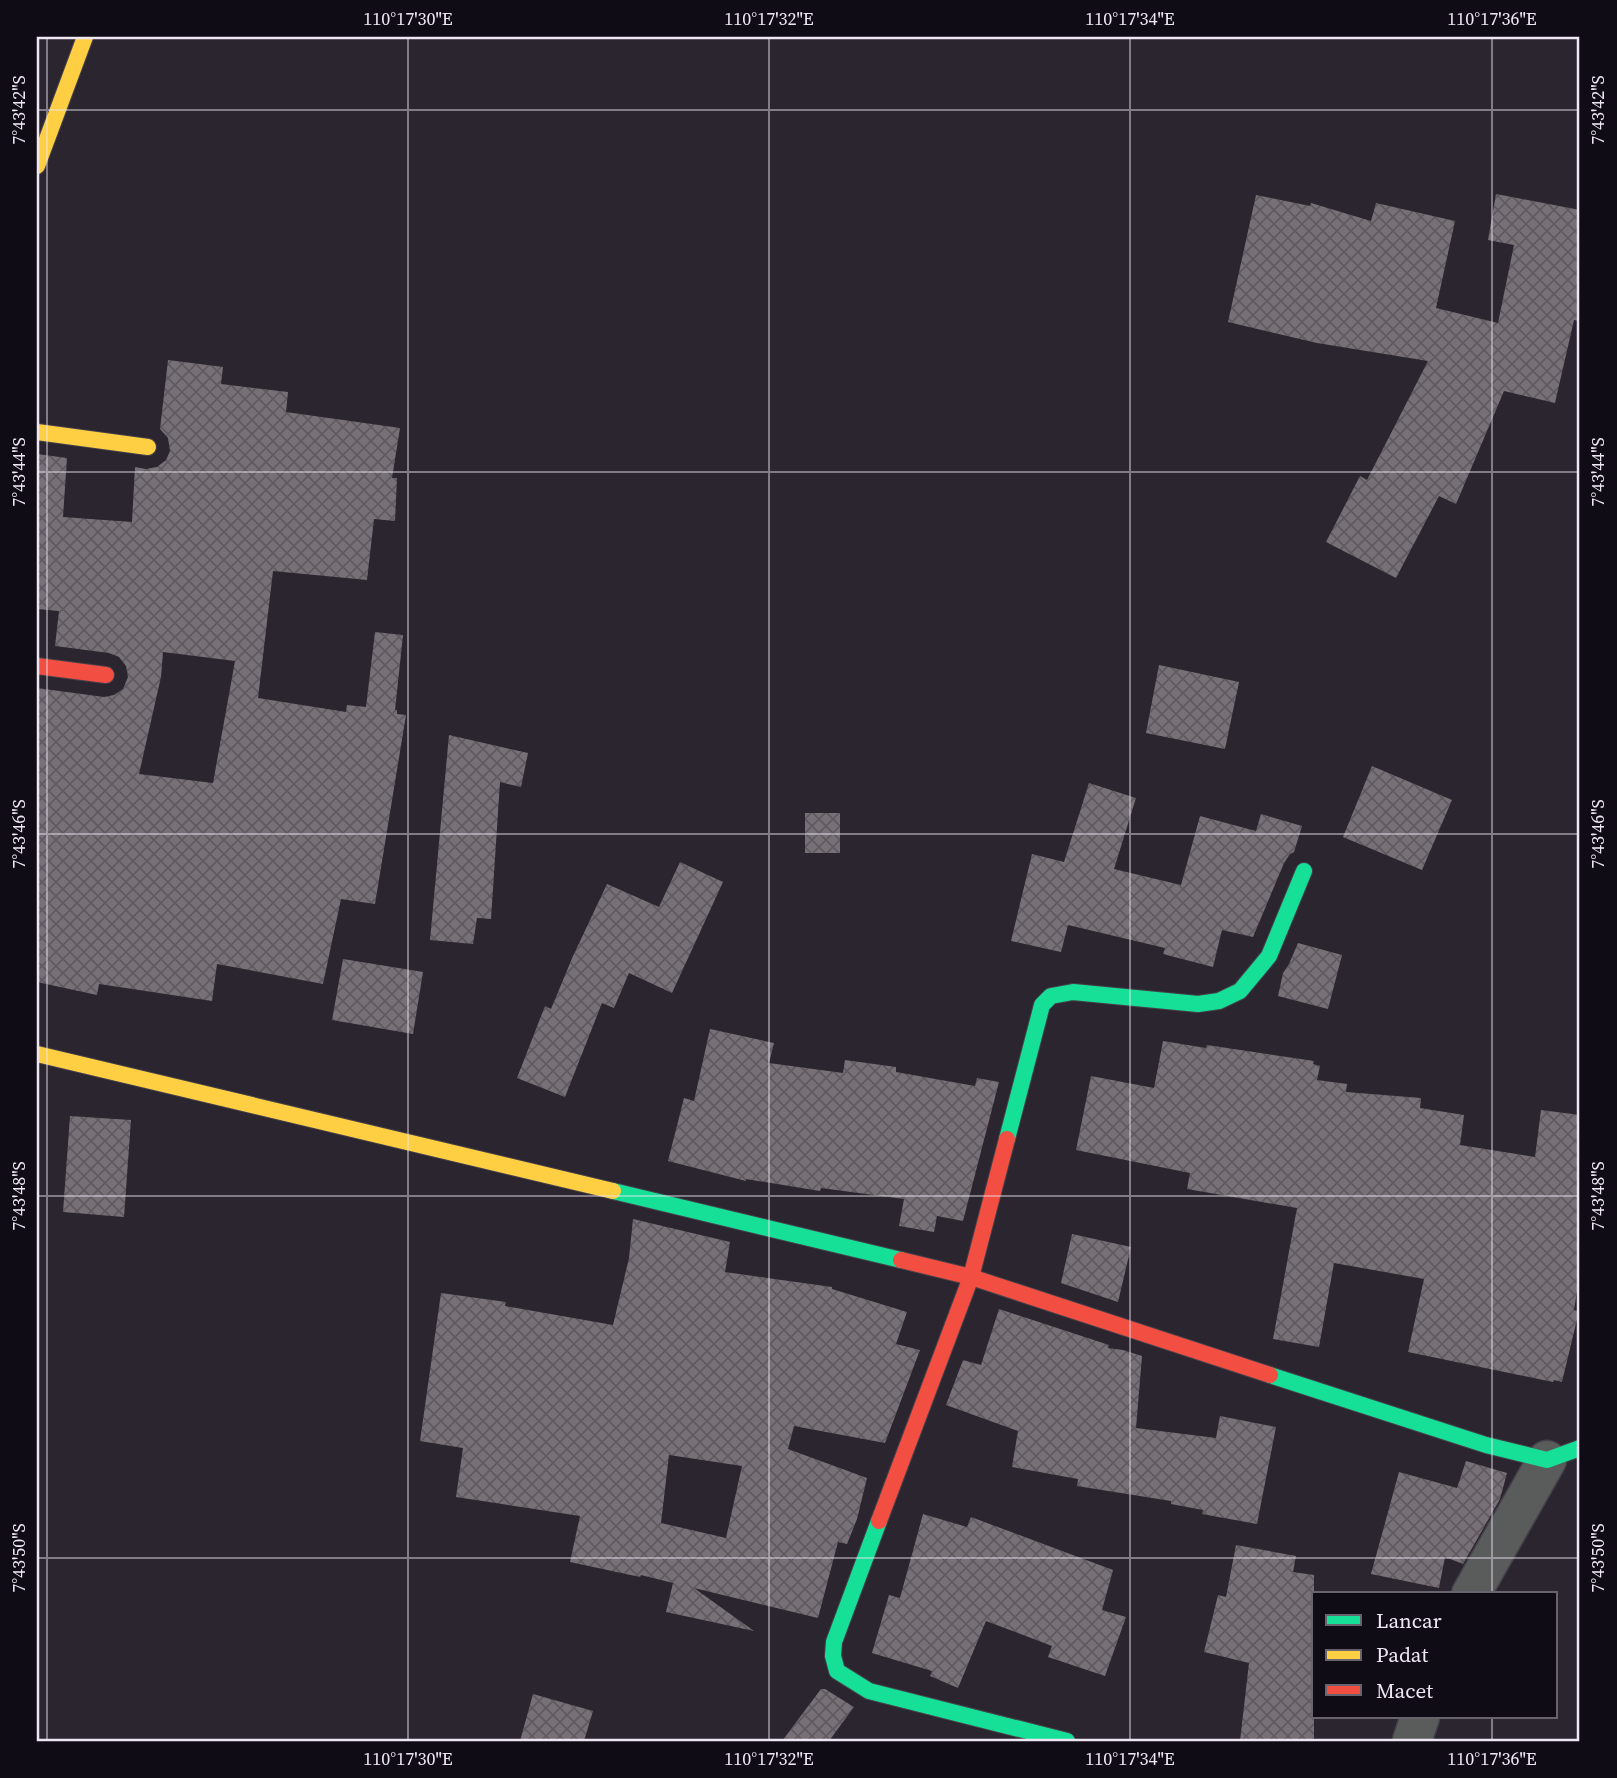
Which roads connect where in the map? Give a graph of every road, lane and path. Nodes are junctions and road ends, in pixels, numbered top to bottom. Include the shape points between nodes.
1 (85, 37) edge
2 (37, 166) edge
3 (37, 432) edge
4 (148, 447) dead end
5 (37, 666) edge
6 (106, 674) dead end
7 (1304, 871) dead end
8 (37, 1054) edge
9 (971, 1277) junction
10 (1564, 1454) edge
11 (1472, 1592) edge
12 (1420, 1718) edge
13 (1067, 1741) edge
14 (1412, 1741) edge

1 - 2 street
3 - 4 street
5 - 6 street
7 - 9 street via 1269,956 1240,991 1198,1004 1073,992 1051,996 1042,1005
8 - 9 street
9 - 10 street via 1486,1445
9 - 13 street via 834,1642 833,1656 837,1671 869,1691
10 - 11 street
12 - 14 street

